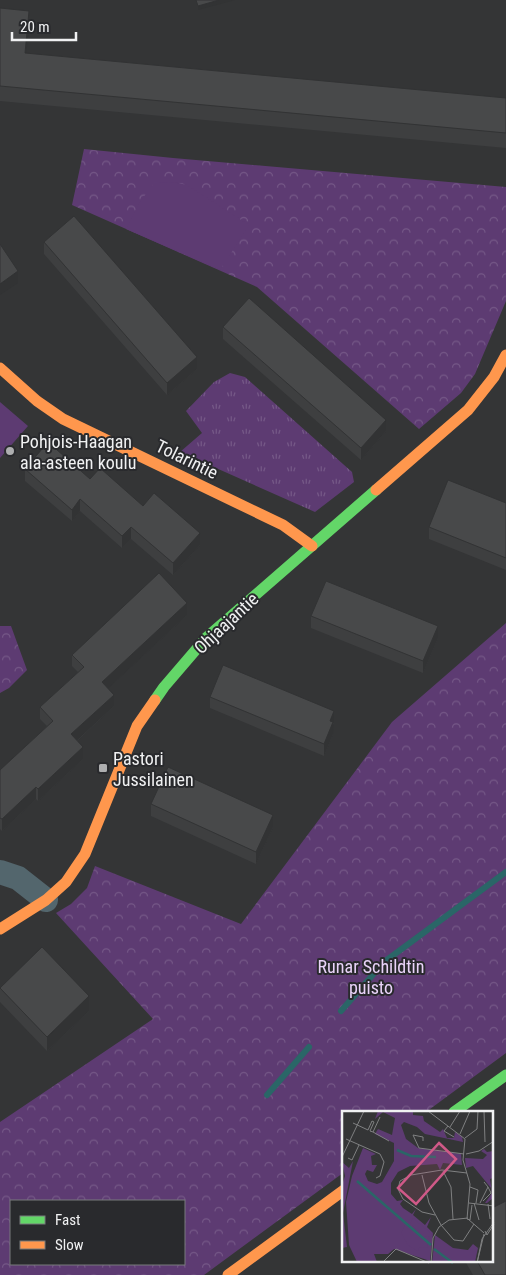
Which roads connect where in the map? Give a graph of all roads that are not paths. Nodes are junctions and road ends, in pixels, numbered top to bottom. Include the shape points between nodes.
1 (506, 355) edge
2 (0, 368) edge
3 (312, 546) junction
4 (0, 872) edge
5 (46, 900) junction
6 (0, 929) edge
7 (506, 1075) edge
8 (455, 1111) edge
9 (342, 1191) edge
10 (228, 1275) edge

1 - 3 street, Ohjaajantie via 489,386 468,410
2 - 3 street, Tolarintie via 63,419 283,525
3 - 5 street, Ohjaajantie via 206,638 164,687 137,726 85,854 66,882
4 - 5 street via 18,878
5 - 6 street, Ohjaajantie
7 - 8 street
9 - 10 street

